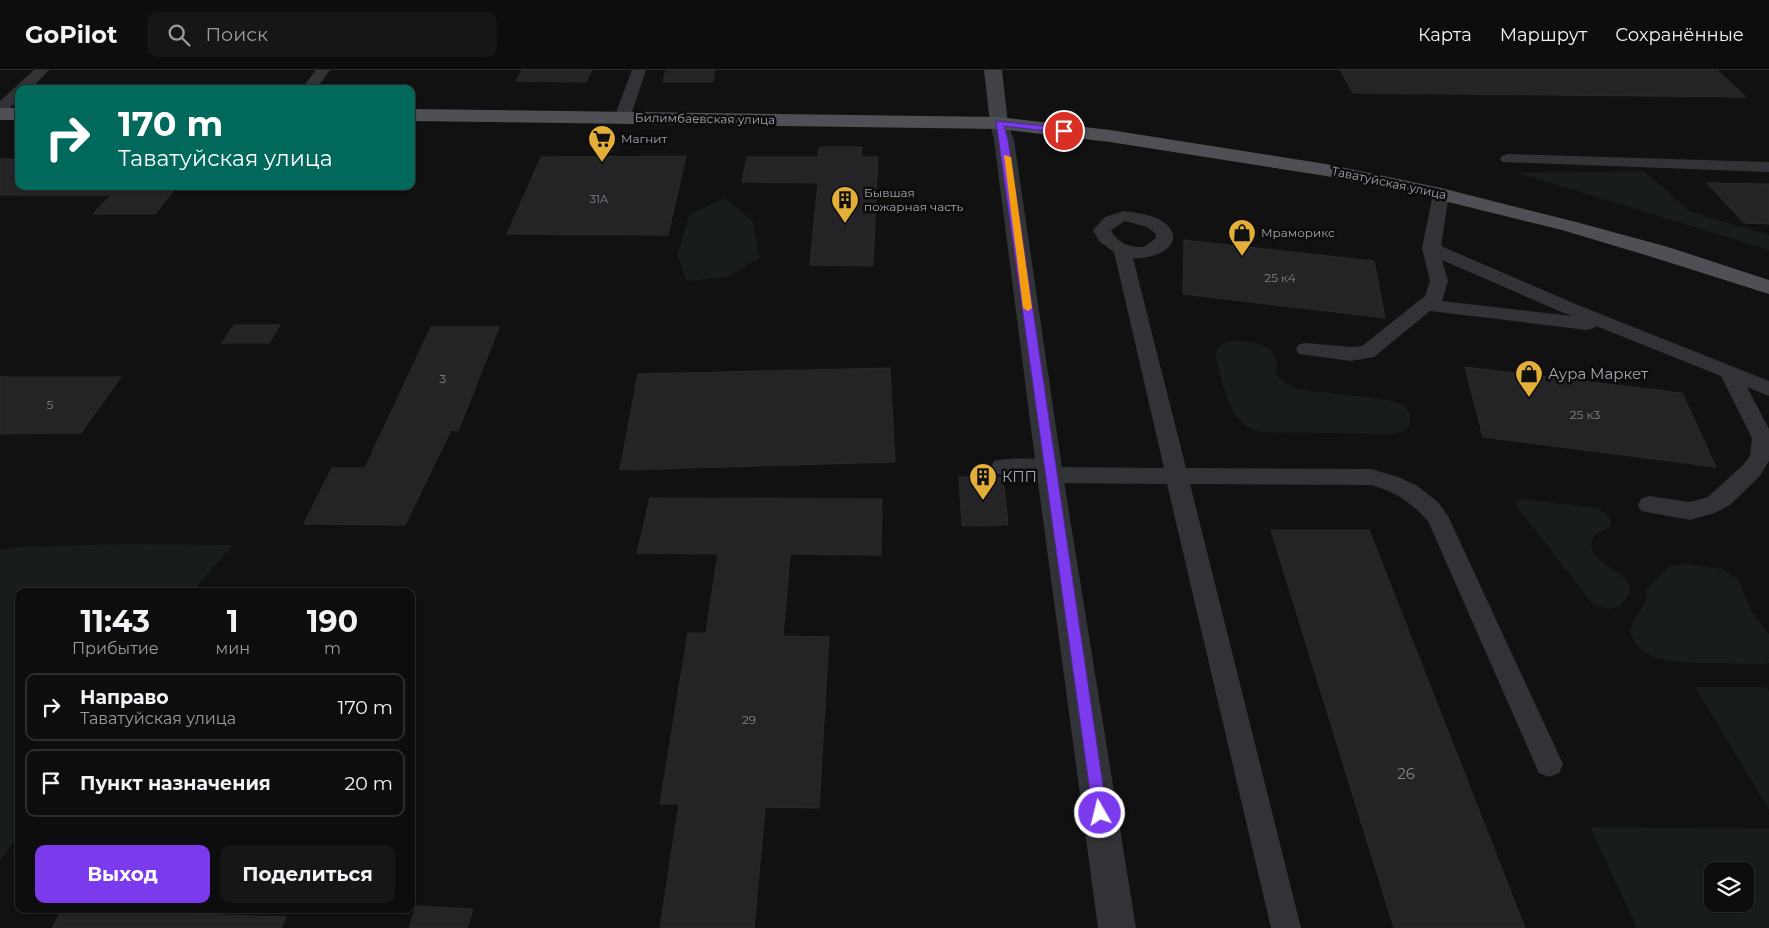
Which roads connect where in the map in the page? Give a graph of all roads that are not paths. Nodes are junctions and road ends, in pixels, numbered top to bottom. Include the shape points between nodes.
1 (42, 70) edge
2 (323, 70) edge
3 (639, 70) edge
4 (993, 70) edge
5 (26, 85) edge
6 (311, 85) edge
7 (15, 95) edge
8 (0, 109) edge
9 (0, 114) edge
10 (15, 114) edge
11 (415, 116) edge
12 (622, 118) junction
13 (999, 123) junction
14 (1508, 159) dead end
15 (1769, 167) edge
16 (1441, 194) junction
17 (1431, 248) junction
18 (1122, 250) dead end
19 (1769, 288) edge
20 (1426, 305) junction
21 (1617, 327) junction
22 (1306, 349) dead end
23 (1728, 371) junction
24 (1769, 389) edge
25 (1002, 467) dead end
26 (1050, 471) junction
27 (1177, 476) junction
28 (1649, 506) dead end
29 (1549, 764) dead end
30 (1117, 928) edge
31 (1286, 928) edge

1 - 5 lane
2 - 6 lane
3 - 12 lane
4 - 13 main road
7 - 8 lane
9 - 10 main road
11 - 12 main road, Билимбаевская улица
12 - 13 main road, Билимбаевская улица
13 - 16 main road, Таватуйская улица via 1110,136 1326,170
13 - 26 street
14 - 15 lane
16 - 17 lane
16 - 19 main road, Таватуйская улица via 1660,252
17 - 20 lane via 1439,286 1434,299
17 - 21 lane
18 - 27 lane
20 - 21 lane
20 - 22 lane via 1367,352 1351,354
21 - 23 lane
23 - 24 lane
23 - 28 lane via 1763,438 1760,458 1722,499 1706,507 1690,511
25 - 26 lane
26 - 27 lane
26 - 30 street
27 - 29 lane via 1371,477 1399,485 1426,503 1437,516
27 - 31 lane

